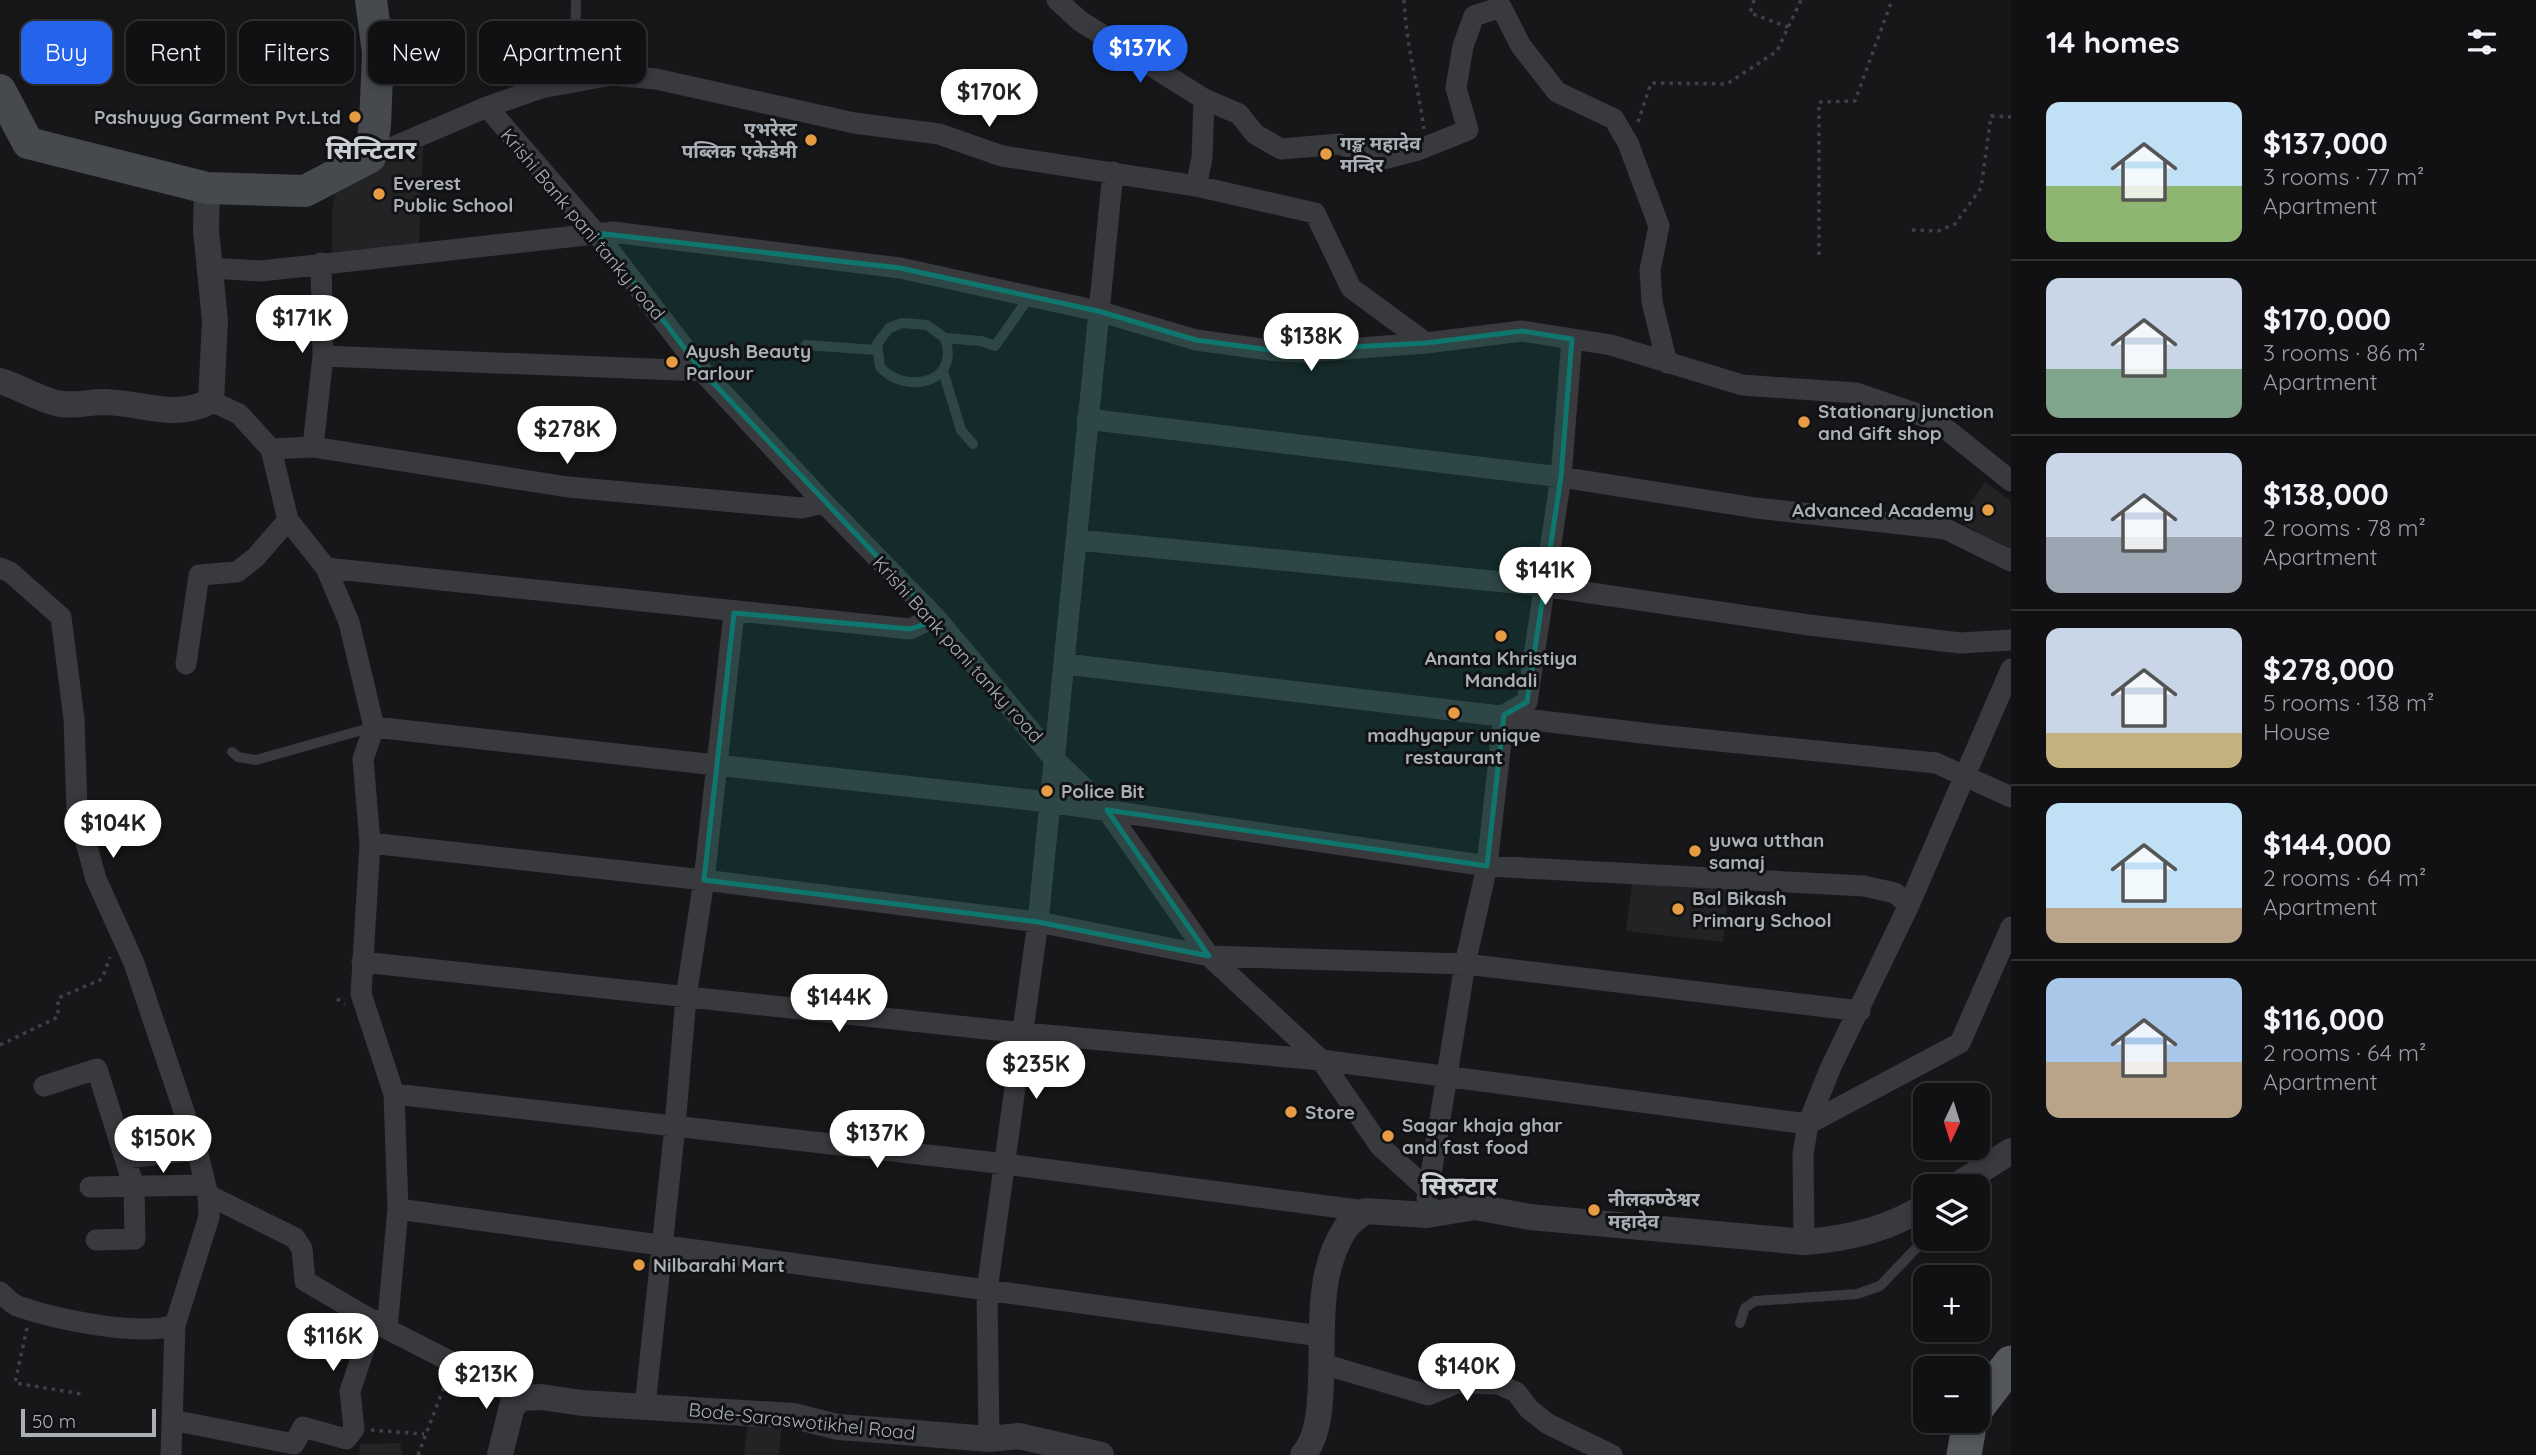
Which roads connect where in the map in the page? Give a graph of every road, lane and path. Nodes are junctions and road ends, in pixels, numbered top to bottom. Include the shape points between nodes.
1 (371, 0) edge
2 (576, 0) edge
3 (1057, 0) edge
4 (1404, 0) edge
5 (1754, 0) edge
6 (1801, 0) edge
7 (1892, 0) edge
8 (1510, 3) edge
9 (576, 21) edge
10 (1788, 27) junction
11 (646, 78) edge
12 (562, 84) edge
13 (1, 96) edge
14 (1204, 99) junction
15 (487, 107) junction
16 (2011, 117) edge
17 (1427, 147) junction
18 (1630, 149) junction
19 (370, 157) junction
20 (1113, 172) junction
21 (1196, 186) junction
22 (207, 188) junction
23 (1912, 230) dead end
24 (596, 233) junction
25 (1819, 255) dead end
26 (320, 263) junction
27 (211, 268) junction
28 (1030, 296) junction
29 (1098, 311) junction
30 (945, 338) junction
31 (1572, 339) junction
32 (1426, 343) junction
33 (806, 345) dead end
34 (876, 350) junction
35 (323, 356) junction
36 (1667, 363) junction
37 (702, 371) junction
38 (943, 371) junction
39 (0, 381) edge
40 (211, 401) junction
41 (1087, 419) junction
42 (973, 444) dead end
43 (313, 447) junction
44 (271, 449) junction
45 (1561, 477) junction
46 (2011, 480) edge
47 (824, 503) junction
48 (288, 520) junction
49 (1078, 540) junction
50 (2011, 561) edge
51 (326, 568) junction
52 (0, 569) edge
53 (1543, 586) junction
54 (734, 613) junction
55 (935, 617) junction
56 (2011, 640) edge
57 (186, 664) dead end
58 (1065, 664) junction
59 (2011, 669) edge
60 (1504, 715) junction
61 (374, 727) junction
62 (232, 752) dead end
63 (1055, 760) junction
64 (716, 762) junction
65 (1964, 775) junction
66 (2011, 797) edge
67 (1049, 802) junction
68 (1107, 810) junction
69 (370, 843) junction
70 (1487, 866) junction
71 (704, 880) junction
72 (1909, 905) junction
73 (1038, 922) junction
74 (2011, 926) edge
75 (1209, 956) junction
76 (362, 962) junction
77 (134, 963) junction
78 (1465, 964) junction
79 (686, 997) junction
80 (1860, 1011) junction
81 (1024, 1033) junction
82 (0, 1045) edge
83 (1321, 1060) junction
84 (1447, 1075) junction
85 (44, 1086) dead end
86 (394, 1094) junction
87 (1808, 1124) junction
88 (675, 1126) junction
89 (197, 1150) junction
90 (2011, 1152) edge
91 (125, 1158) junction
92 (1006, 1164) junction
93 (1975, 1174) edge
94 (90, 1187) dead end
95 (134, 1187) junction
96 (1427, 1189) junction
97 (207, 1190) junction
98 (398, 1209) junction
99 (1365, 1211) junction
100 (1427, 1215) junction
101 (1913, 1216) edge
102 (96, 1240) dead end
103 (1804, 1242) junction
104 (663, 1244) junction
105 (1914, 1251) edge
106 (987, 1290) junction
107 (0, 1292) edge
108 (30, 1309) junction
109 (1740, 1323) dead end
110 (381, 1324) junction
111 (175, 1325) junction
112 (1320, 1336) junction
113 (454, 1363) junction
114 (2011, 1363) edge
115 (1323, 1364) junction
116 (1990, 1390) edge
117 (82, 1394) dead end
118 (522, 1398) junction
119 (645, 1406) junction
120 (172, 1420) junction
121 (354, 1429) junction
122 (1968, 1433) edge
123 (424, 1434) junction
124 (989, 1444) edge
125 (171, 1455) edge
126 (418, 1455) edge
127 (499, 1455) edge
128 (1101, 1455) edge
129 (1303, 1455) edge
130 (1612, 1455) edge
131 (1964, 1455) edge

1 - 19 main road via 378,53
2 - 9 lane
3 - 14 street via 1080,21
4 - 17 path
5 - 10 path via 1749,13
6 - 10 path
7 - 25 path via 1855,101 1819,102
8 - 17 street via 1474,16 1463,46 1457,88 1468,131
8 - 18 street via 1521,46 1558,92 1614,119
10 - 18 path via 1777,51 1727,84 1651,83
11 - 20 street via 854,123 939,134 1002,156
12 - 15 street
13 - 22 main road via 28,143
14 - 17 street via 1238,114 1255,134 1281,149 1339,144 1383,159
14 - 21 street
15 - 19 street
15 - 24 street, Krishi Bank pani tanky road
16 - 23 path via 1991,116 1981,188 1955,224 1938,231
18 - 36 street via 1659,226 1650,270 1652,302
19 - 22 main road via 305,191
20 - 21 street
20 - 29 street
21 - 32 street via 1315,213 1351,288
22 - 27 street
24 - 26 street
24 - 28 street via 900,268
24 - 37 street, Krishi Bank pani tanky road
26 - 27 street via 261,271
26 - 35 street
27 - 40 street via 215,321
28 - 29 street
28 - 30 lane via 995,346
29 - 32 street via 1196,340 1276,351
29 - 41 street
30 - 34 lane via 928,325 902,323 883,333
30 - 38 lane via 949,350
31 - 32 street via 1522,331
31 - 36 street via 1611,345
31 - 45 street
33 - 34 lane
34 - 38 lane via 880,367 896,379 923,382
35 - 37 street
35 - 43 street
36 - 46 street via 1742,385 1856,393 1908,409 1935,420
37 - 47 street, Krishi Bank pani tanky road
38 - 42 lane via 961,430
39 - 40 street via 54,403 76,406 104,402 178,412
40 - 44 street via 239,414
41 - 45 street
41 - 49 street
43 - 44 street
43 - 47 street via 568,487 802,508
44 - 48 street
45 - 50 street via 1756,508 1946,529
45 - 53 street
47 - 55 street, Krishi Bank pani tanky road
48 - 51 street
48 - 57 street via 237,572 199,575
49 - 53 street
49 - 58 street
51 - 54 street
51 - 61 street via 349,622
52 - 77 street via 10,572 61,617 74,719 77,810 96,879
53 - 56 street via 1960,643
53 - 60 street via 1527,702
54 - 55 street via 911,629
54 - 64 street
55 - 63 street, Krishi Bank pani tanky road
58 - 60 street
58 - 63 street
59 - 65 street
60 - 65 street via 1936,763
60 - 70 street
61 - 62 lane via 256,760
61 - 64 street
61 - 69 street via 363,759
63 - 67 street
63 - 68 street, Krishi Bank pani tanky road
64 - 67 street
64 - 71 street
65 - 66 street
65 - 72 street
67 - 68 street
67 - 73 street
68 - 70 street
68 - 75 street, Krishi Bank pani tanky road
69 - 71 street
69 - 76 street
70 - 72 street via 1864,886 1895,893
70 - 78 street
71 - 73 street
71 - 79 street
72 - 80 street
73 - 75 street
73 - 81 street
74 - 87 street via 1960,1043
75 - 78 street
75 - 83 street, Krishi Bank pani tanky road
76 - 79 street
76 - 86 street via 360,994
77 - 82 path via 112,950 103,979 58,998 58,1017
77 - 89 street
78 - 80 street
78 - 84 street
79 - 81 street
79 - 88 street
80 - 87 street
81 - 83 street
81 - 92 street
83 - 84 street
83 - 96 street, Krishi Bank pani tanky road via 1380,1146
84 - 87 street
84 - 96 street
85 - 91 street via 97,1069
86 - 88 street
86 - 98 street
87 - 103 street via 1803,1154
88 - 92 street
88 - 104 street
89 - 91 street
89 - 97 street
90 - 93 street
91 - 95 street
92 - 99 street
92 - 106 street
94 - 95 street
95 - 97 street
95 - 102 street via 135,1239
96 - 100 street
97 - 110 street via 295,1238 302,1249 305,1281
97 - 111 street via 209,1217
98 - 104 street
98 - 110 street
99 - 100 street
99 - 112 street via 1346,1228 1329,1266
100 - 103 street via 1475,1207 1530,1217
101 - 103 street via 1847,1239
104 - 106 street
104 - 119 street
105 - 109 lane via 1880,1286 1857,1294 1755,1301 1745,1308
106 - 112 street
106 - 124 street
107 - 108 street via 15,1305
108 - 111 street via 86,1322 153,1329
108 - 117 path via 15,1384
110 - 113 street
110 - 121 street via 350,1391
111 - 120 street
112 - 115 street
113 - 118 street
113 - 123 path
114 - 116 main road
115 - 129 street via 1319,1420
115 - 130 street via 1428,1395 1457,1383 1498,1384 1516,1392 1548,1424
118 - 119 street, Bode-Saraswotikhel Road
118 - 127 street via 512,1406
119 - 124 street, Bode-Saraswotikhel Road via 794,1416 838,1427
120 - 121 street via 294,1444 303,1427 346,1438
120 - 125 street
121 - 123 path
122 - 131 main road
123 - 126 path
124 - 128 street, Bode-Saraswotikhel Road via 1018,1436

